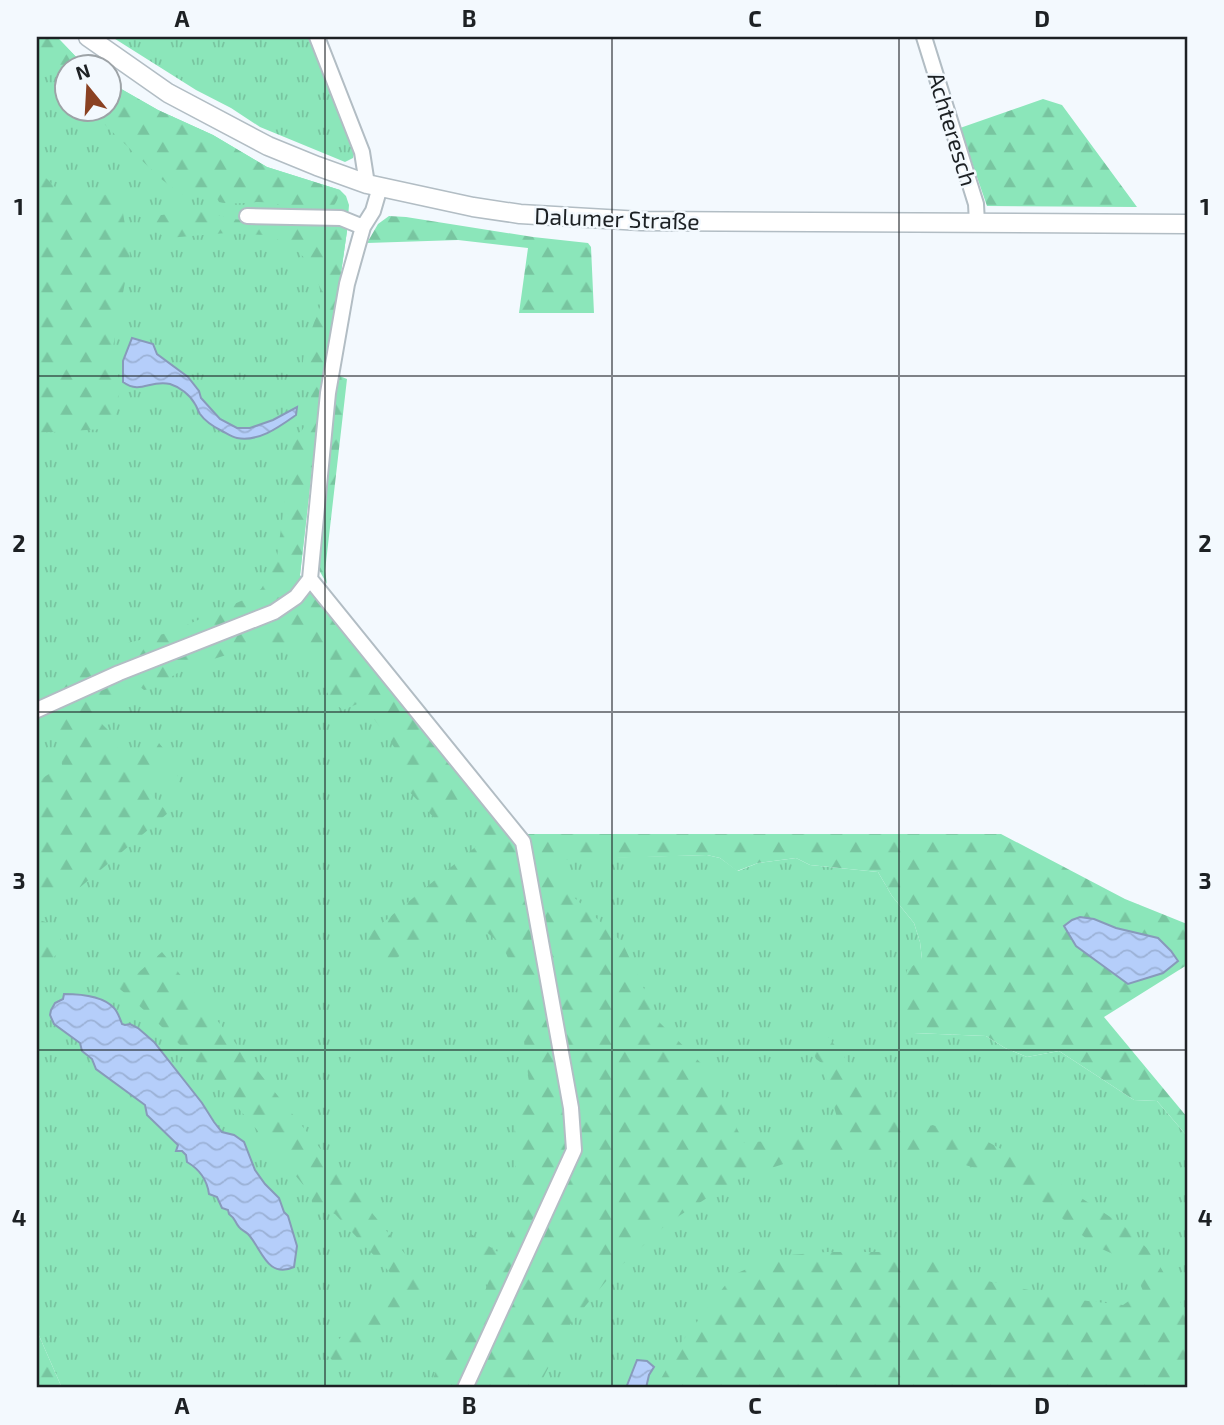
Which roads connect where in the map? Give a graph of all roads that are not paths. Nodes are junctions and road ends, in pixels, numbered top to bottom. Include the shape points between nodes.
1 (88, 37) edge
2 (317, 37) edge
3 (924, 37) edge
4 (373, 186) junction
5 (247, 216) dead end
6 (977, 223) junction
7 (1187, 224) edge
8 (363, 227) junction
9 (310, 579) junction
10 (37, 710) edge
11 (465, 1388) edge

1 - 4 main road, Dalumer Straße via 168,93 268,146
2 - 4 street
3 - 6 street, Achteresch via 976,204
4 - 6 main road, Dalumer Straße via 473,207 566,217
4 - 8 street via 373,211
5 - 8 street via 341,218
6 - 7 main road, Dalumer Straße
8 - 9 street via 346,284 328,393
9 - 10 street via 296,597 274,612
9 - 11 street via 523,842 571,1108 574,1150

